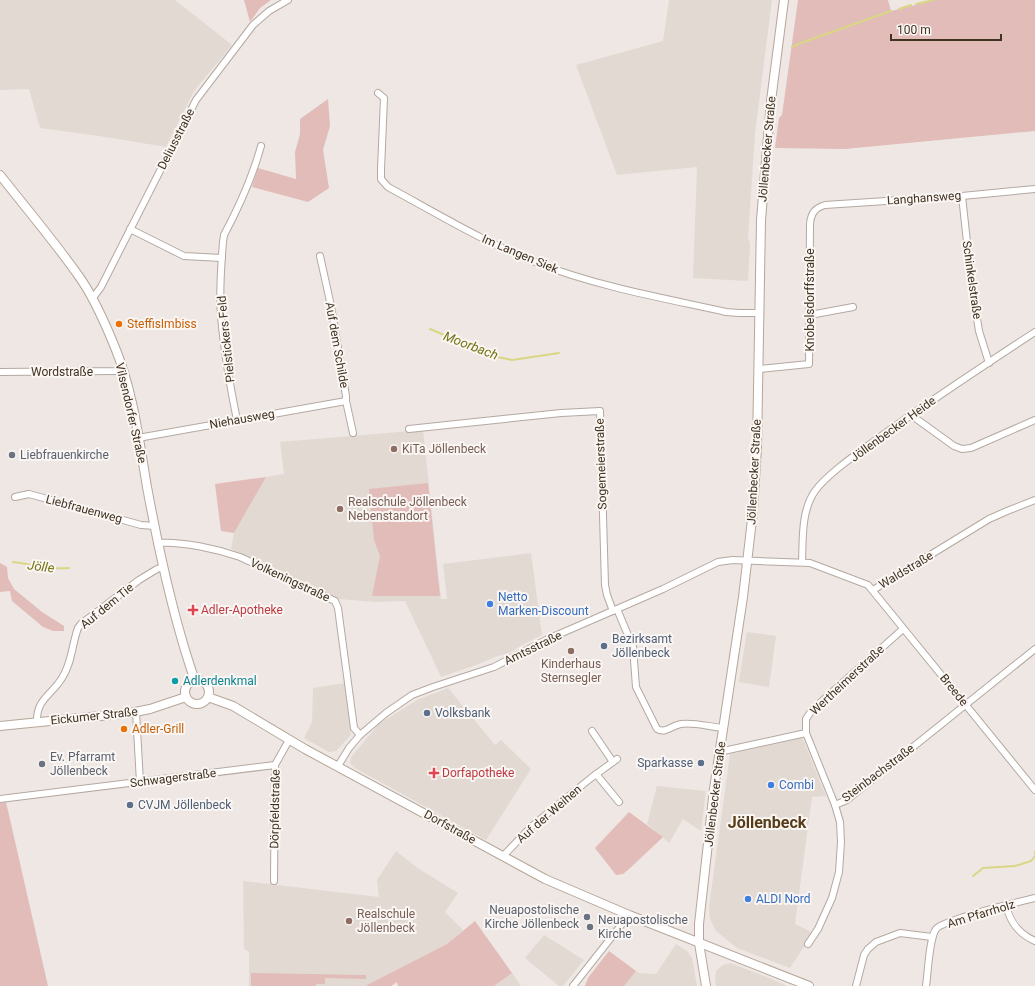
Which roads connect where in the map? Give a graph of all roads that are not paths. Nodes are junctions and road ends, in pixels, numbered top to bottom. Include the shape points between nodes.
1 (288, 0) edge
2 (784, 0) edge
3 (378, 93) dead end
4 (261, 146) dead end
5 (0, 175) edge
6 (1035, 189) edge
7 (962, 196) junction
8 (814, 211) joint
9 (130, 229) junction
10 (320, 256) dead end
11 (222, 258) junction
12 (92, 299) junction
13 (853, 307) dead end
14 (759, 313) junction
15 (810, 315) junction
16 (1035, 332) edge
17 (989, 363) junction
18 (123, 369) junction
19 (759, 369) junction
20 (0, 372) edge
21 (346, 401) junction
22 (911, 415) junction
23 (237, 420) junction
24 (1035, 420) edge
25 (409, 429) dead end
26 (353, 433) dead end
27 (138, 438) junction
28 (14, 497) dead end
29 (1035, 500) edge
30 (155, 526) junction
31 (158, 543) junction
32 (747, 560) junction
33 (802, 562) junction
34 (163, 567) junction
35 (873, 590) junction
36 (615, 610) junction
37 (903, 629) junction
38 (1035, 649) edge
39 (195, 681) junction
40 (186, 697) junction
41 (208, 697) junction
42 (965, 704) junction
43 (136, 712) junction
44 (37, 722) junction
45 (0, 726) edge
46 (724, 728) junction
47 (592, 731) dead end
48 (806, 733) junction
49 (360, 735) junction
50 (289, 740) junction
51 (719, 752) junction
52 (275, 766) junction
53 (338, 766) junction
54 (596, 774) junction
55 (140, 782) junction
56 (1035, 790) edge
57 (0, 799) edge
58 (620, 802) dead end
59 (835, 805) junction
60 (503, 856) junction
61 (274, 882) dead end
62 (1035, 898) edge
63 (1006, 905) junction
64 (629, 915) junction
65 (932, 937) junction
66 (1035, 941) edge
67 (699, 943) junction
68 (808, 944) dead end
69 (574, 986) edge
70 (706, 986) edge
71 (809, 986) edge
72 (856, 986) edge
73 (926, 986) edge

1 - 9 street, Deliusstraße via 269,11 253,25 196,100
2 - 14 main road, Jöllenbecker Straße via 766,144
3 - 14 street, Im Langen Siek via 384,98 381,178 388,187 492,243 554,269 624,290 726,312
4 - 11 street, Pielstickers Feld via 248,187 224,235
5 - 12 main road, Vilsendorfer Straße via 79,276
6 - 7 street, Langhansweg
7 - 8 street, Langhansweg via 825,205
7 - 17 street, Schinkelstraße via 972,288 979,330
8 - 15 street, Knobelsdorffstraße via 810,224
9 - 11 street via 184,256
9 - 12 street, Deliusstraße via 101,287
10 - 21 street, Auf dem Schilde
11 - 23 street, Pielstickers Feld via 221,315
12 - 18 main road, Vilsendorfer Straße
13 - 15 street
14 - 19 main road, Jöllenbecker Straße
15 - 19 street, Knobelsdorffstraße via 809,364
16 - 17 street, Jöllenbecker Heide
17 - 22 street, Jöllenbecker Heide
18 - 20 street, Wordstraße
18 - 27 main road, Vilsendorfer Straße
19 - 32 main road, Jöllenbecker Straße via 756,471
21 - 23 street, Niehausweg
21 - 26 street, Auf dem Schilde
22 - 24 street via 962,449 971,448
22 - 33 street, Jöllenbecker Heide via 856,455 822,482 814,492 804,519
23 - 27 street, Niehausweg
25 - 36 street, Sogemeierstraße via 561,413 600,412 605,585
27 - 30 main road, Vilsendorfer Straße
28 - 30 street, Liebfrauenweg via 28,494 142,525
29 - 35 street, Waldstraße via 989,519
30 - 31 main road, Vilsendorfer Straße
31 - 34 main road, Vilsendorfer Straße
31 - 49 street, Volkeningstraße via 169,542 224,551 335,601 354,728
32 - 33 street, Waldstraße
32 - 36 street, Amtsstraße via 718,562
32 - 46 main road, Jöllenbecker Straße
33 - 35 street, Waldstraße via 861,582
34 - 39 main road, Vilsendorfer Straße
34 - 44 street, Auf dem Tie via 139,580 81,624 67,668 62,679 41,702 36,715
35 - 37 street, Breede
36 - 46 street via 633,648 636,687 657,729 662,731 679,724
36 - 49 street, Amtsstraße via 548,639 494,667 432,686 412,695
37 - 42 street, Breede
37 - 48 street, Wertheimerstraße via 812,710 806,719
38 - 42 street, Steinbachstraße
39 - 40 main road via 186,687
39 - 41 main road via 207,685
40 - 41 main road via 190,702 198,704 205,702
40 - 43 main road, Eickumer Straße
41 - 50 main road, Dorfstraße via 233,706
42 - 56 street, Breede
42 - 59 street, Steinbachstraße via 847,800
43 - 44 main road, Eickumer Straße
43 - 55 street
44 - 45 main road, Eickumer Straße
46 - 51 main road, Jöllenbecker Straße
47 - 54 street, Auf der Weihen via 615,760
48 - 51 street
48 - 59 street
49 - 53 street, Amtsstraße
50 - 52 street, Dörpfeldstraße
50 - 53 main road, Dorfstraße
51 - 67 main road, Jöllenbecker Straße via 709,826
52 - 55 street, Schwagerstraße
52 - 61 street, Dörpfeldstraße
53 - 60 main road, Dorfstraße
54 - 58 street
54 - 60 street, Auf der Weihen via 532,826
55 - 57 street, Schwagerstraße
59 - 68 street, Steinbachstraße via 840,822 841,842 837,883 829,908
60 - 64 main road, Dorfstraße via 544,879
62 - 63 street, Am Pfarrholz
63 - 65 street, Am Pfarrholz via 944,924 937,928
63 - 66 street via 1016,929
64 - 67 main road, Dorfstraße
64 - 69 street
65 - 72 street via 900,933 876,942 864,955
65 - 73 street
67 - 70 main road, Jöllenbecker Straße
67 - 71 main road, Dorfstraße

